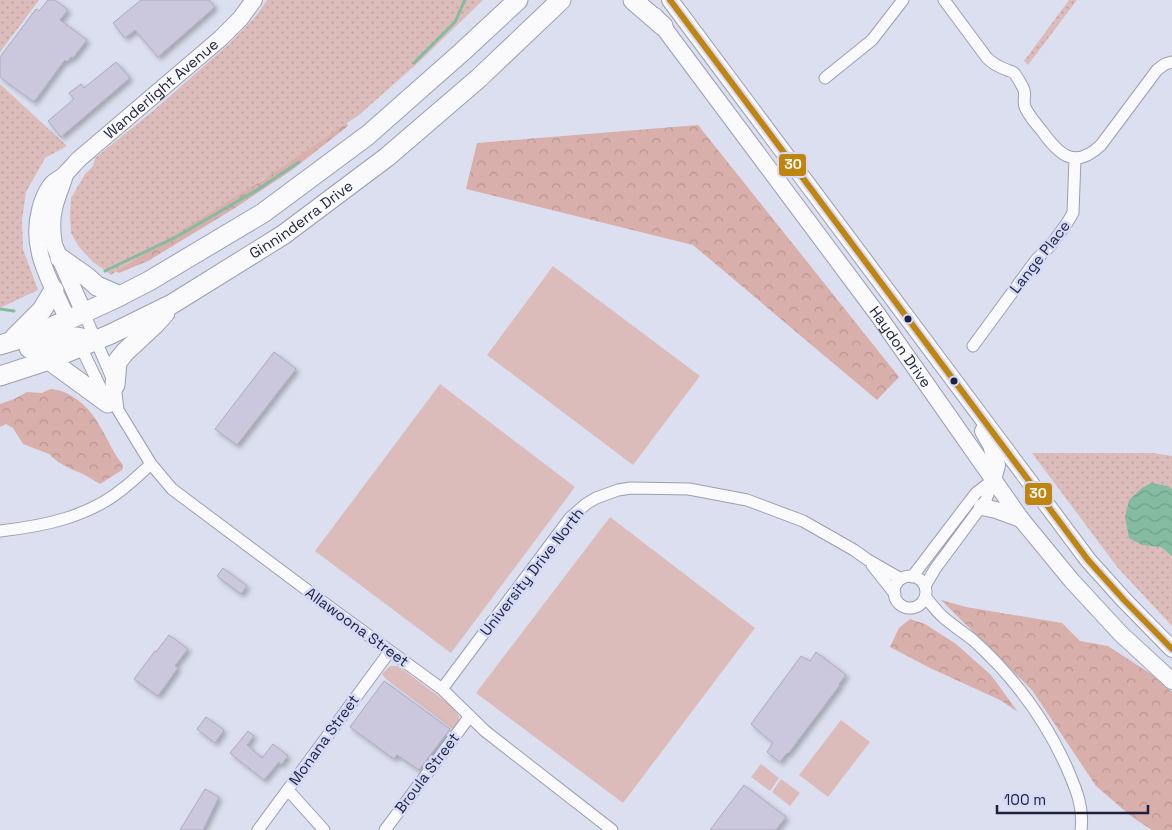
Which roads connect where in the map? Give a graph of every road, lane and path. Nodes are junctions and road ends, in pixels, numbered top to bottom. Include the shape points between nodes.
1 (254, 0) edge
2 (518, 0) edge
3 (561, 0) edge
4 (633, 0) edge
5 (643, 0) edge
6 (670, 0) edge
7 (903, 0) edge
8 (944, 0) edge
9 (663, 26) junction
10 (1172, 62) edge
11 (825, 78) dead end
12 (1075, 158) junction
13 (65, 175) junction
14 (60, 258) junction
15 (54, 290) junction
16 (120, 296) junction
17 (172, 304) junction
18 (76, 317) junction
19 (85, 342) junction
20 (973, 346) dead end
21 (3, 348) edge
22 (49, 360) junction
23 (0, 376) edge
24 (115, 385) junction
25 (959, 386) junction
26 (113, 407) junction
27 (151, 464) junction
28 (994, 480) junction
29 (1033, 486) junction
30 (982, 507) junction
31 (1021, 519) junction
32 (0, 531) edge
33 (868, 560) junction
34 (906, 578) junction
35 (925, 592) junction
36 (894, 594) junction
37 (917, 607) junction
38 (941, 616) junction
39 (1169, 643) edge
40 (390, 651) junction
41 (1172, 681) edge
42 (442, 689) junction
43 (470, 716) junction
44 (288, 790) junction
45 (258, 830) edge
46 (324, 830) edge
47 (385, 830) edge
48 (612, 830) edge
49 (1082, 830) edge

1 - 13 main road, Wanderlight Avenue via 231,29
2 - 16 main road, Ginninderra Drive via 368,135 264,213
3 - 17 main road, Ginninderra Drive via 387,157 283,235
4 - 9 main road
5 - 9 main road, Haydon Drive
6 - 25 main road, Haydon Drive
7 - 11 street via 872,40
8 - 12 street via 987,58 1014,73 1024,90 1024,107 1051,144 1062,154
9 - 28 main road, Haydon Drive via 878,316
10 - 12 street via 1157,70 1101,145 1088,156
12 - 20 street, Lange Place via 1073,213
13 - 14 main road, Wanderlight Avenue via 52,217 54,245
13 - 15 main road, Wanderlight Avenue via 48,189 37,227 40,256
14 - 16 main road via 97,286
14 - 18 main road, Wanderlight Avenue
15 - 18 main road, Wanderlight Avenue
15 - 21 main road via 42,310
16 - 18 main road, Ginninderra Drive
17 - 19 main road, Ginninderra Drive
17 - 24 main road via 117,362
18 - 19 street, Allawoona Street
18 - 19 street, Wanderlight Avenue
18 - 21 main road, Ginninderra Drive
19 - 21 main road via 55,339
19 - 22 main road, Ginninderra Drive
19 - 24 street, Allawoona Street
19 - 26 street, Allawoona Street
22 - 23 main road, Ginninderra Drive
22 - 26 main road
24 - 26 street, Allawoona Street
25 - 28 main road via 966,409 991,445 997,465
25 - 29 main road, Haydon Drive
26 - 27 street, Allawoona Street
27 - 32 street via 104,502 80,513 37,526
27 - 40 street, Allawoona Street via 172,489
28 - 29 main road via 1002,475 1016,474
28 - 30 street
28 - 31 main road, Haydon Drive
28 - 34 street via 976,493
29 - 39 main road, Haydon Drive via 1088,560
30 - 31 main road
30 - 35 street via 935,569
31 - 41 main road, Haydon Drive via 1121,634
33 - 34 street, University Drive North
33 - 36 street, University Drive North
33 - 42 street, University Drive North via 803,521 747,500 690,489 618,490 596,498 570,518
34 - 35 street via 920,580
34 - 36 street via 895,588
35 - 37 street via 924,601
35 - 38 street
36 - 37 street via 905,607
37 - 38 street
38 - 49 street via 973,640 1020,689 1046,727 1080,800
40 - 42 street, Allawoona Street
40 - 44 street, Monana Street
42 - 43 street, Allawoona Street
43 - 47 street, Broula Street
43 - 48 street, Allawoona Street via 484,731
44 - 45 street, Monana Street
44 - 46 street

